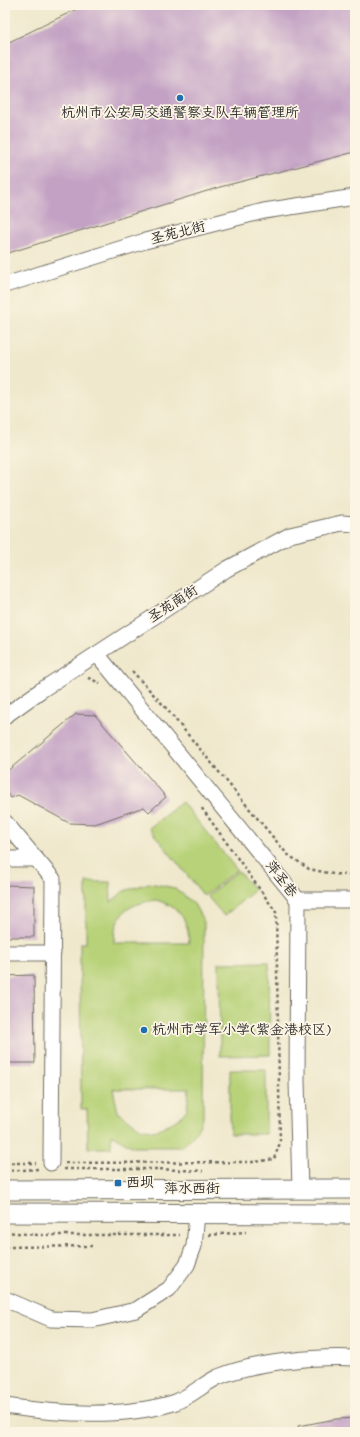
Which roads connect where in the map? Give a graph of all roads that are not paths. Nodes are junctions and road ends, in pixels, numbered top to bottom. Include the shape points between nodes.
1 (355, 197) edge
2 (5, 285) edge
3 (355, 524) edge
4 (97, 654) junction
5 (5, 716) edge
6 (5, 822) edge
7 (5, 859) edge
8 (36, 859) junction
9 (298, 900) junction
10 (355, 900) edge
11 (5, 953) edge
12 (53, 953) junction
13 (51, 1163) road end
14 (300, 1189) junction
15 (355, 1189) edge
16 (5, 1190) edge
17 (5, 1213) edge
18 (197, 1214) junction
19 (355, 1214) edge
20 (5, 1299) edge
21 (355, 1358) edge
22 (5, 1406) edge

1 - 2 street, 圣苑北街 via 249,215 145,241
3 - 4 street, 圣苑南街 via 342,523 290,535 227,569
4 - 5 street, 圣苑南街
4 - 9 street, 萍圣巷
6 - 8 street
7 - 8 street
8 - 12 street via 53,879
9 - 10 street
9 - 14 street, 萍圣巷 via 297,1081
11 - 12 street
12 - 13 street
14 - 15 main road, 萍水西街
14 - 16 main road, 萍水西街
17 - 18 main road, 萍水西街
18 - 19 main road, 萍水西街
18 - 20 street via 194,1246 187,1265 169,1289 136,1310 92,1320 51,1319
21 - 22 street via 338,1357 246,1368 218,1377 175,1402 135,1412 35,1411

